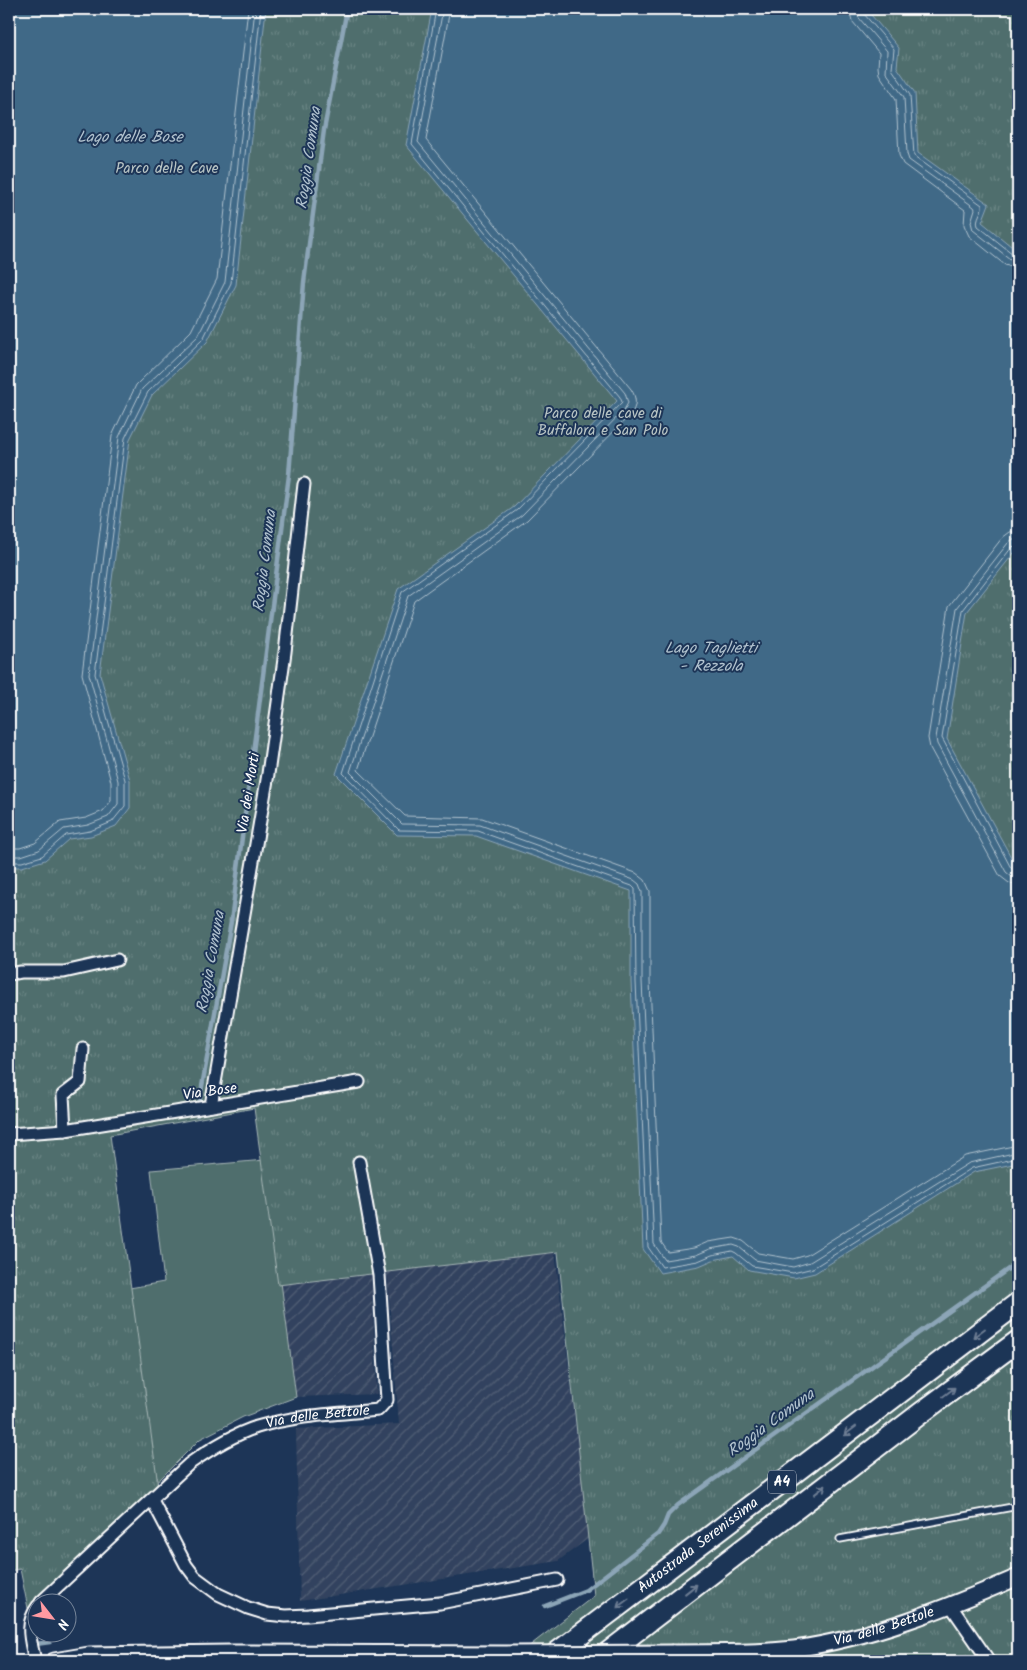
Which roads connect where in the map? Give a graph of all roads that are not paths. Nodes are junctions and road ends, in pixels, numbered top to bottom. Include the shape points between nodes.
1 (304, 484) dead end
2 (117, 960) dead end
3 (9, 974) edge
4 (83, 1049) dead end
5 (359, 1082) dead end
6 (210, 1106) junction
7 (65, 1130) junction
8 (9, 1134) edge
9 (358, 1162) dead end
10 (1018, 1303) edge
11 (1018, 1341) edge
12 (152, 1500) junction
13 (1018, 1506) edge
14 (840, 1539) dead end
15 (1018, 1577) edge
16 (557, 1580) dead end
17 (52, 1592) edge
18 (951, 1606) junction
19 (31, 1642) edge
20 (35, 1661) edge
21 (54, 1661) edge
22 (546, 1661) edge
23 (597, 1661) edge
24 (989, 1661) edge

1 - 6 street, Via dei Morti via 286,652 268,774
2 - 3 street via 64,972
4 - 7 street via 80,1082 63,1095
5 - 6 street, Via Bose
6 - 7 street, Via Bose
7 - 8 street, Via Bose
9 - 12 street, Via delle Bettole via 379,1275 387,1400 378,1410 288,1419 231,1438 189,1464
10 -> 22 highway, Autostrada Serenissima / A4
23 -> 11 highway, Autostrada Serenissima / A4
12 - 16 street via 195,1577 218,1594 267,1614 308,1616 440,1603
12 - 17 street, Via delle Bettole
13 - 14 lane
15 - 18 main road, Via delle Bettole
18 - 21 main road, Via delle Bettole, bridge via 845,1638 794,1649 752,1652 229,1653 88,1655
18 - 24 street
19 - 20 street

